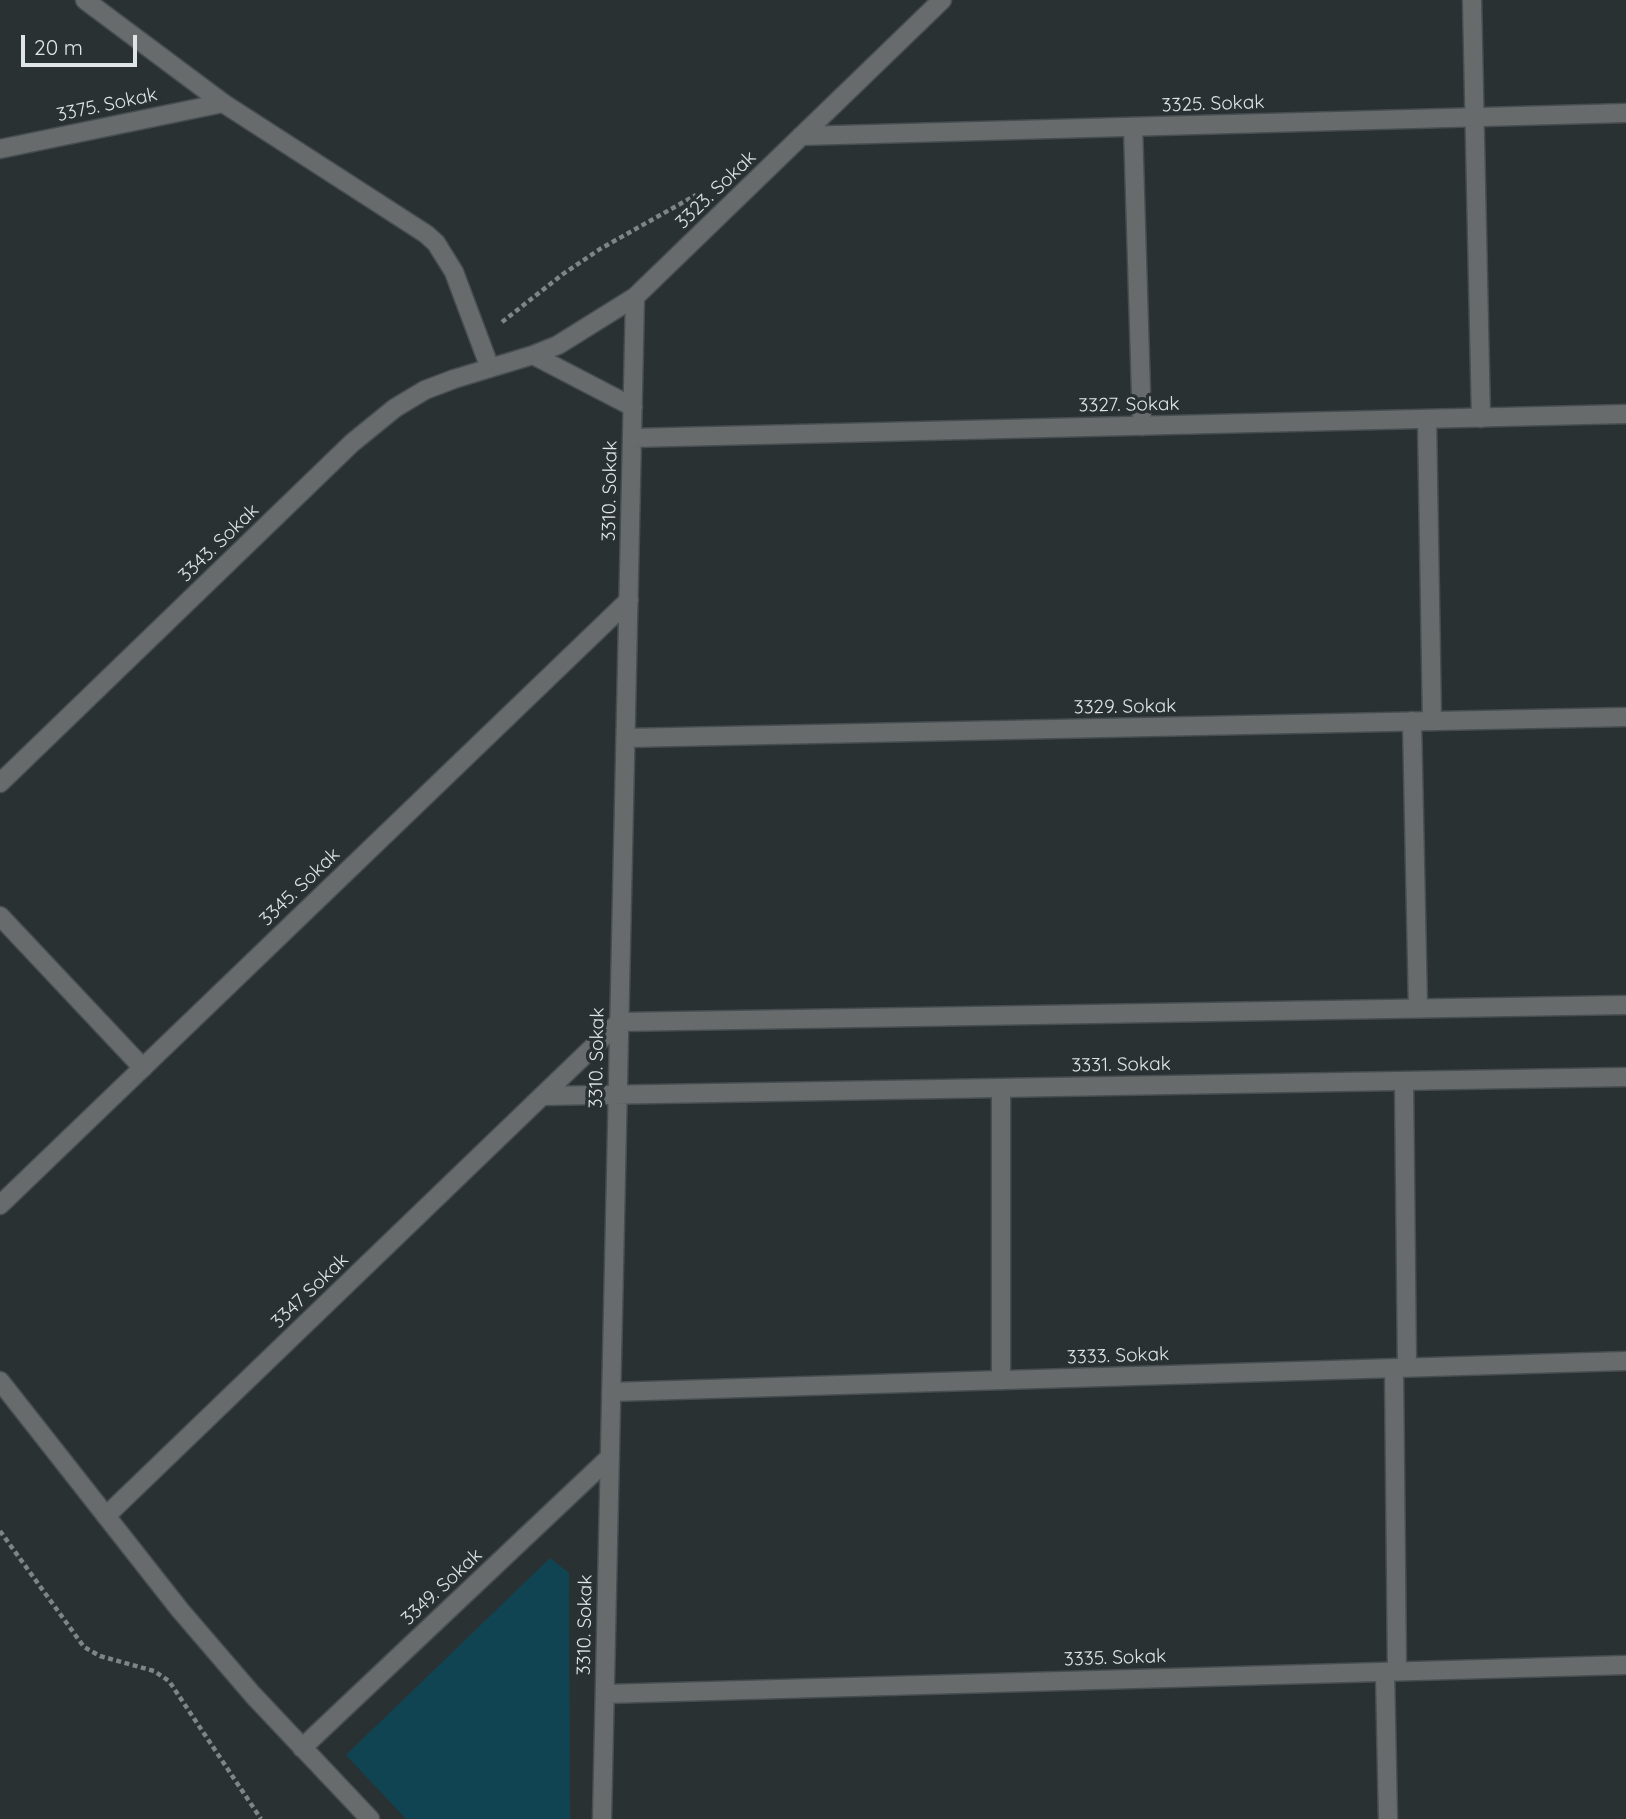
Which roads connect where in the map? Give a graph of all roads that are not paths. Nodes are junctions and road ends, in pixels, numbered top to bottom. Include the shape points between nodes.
1 (85, 0) edge
2 (942, 0) edge
3 (1472, 0) edge
4 (223, 103) junction
5 (1626, 113) edge
6 (1474, 117) junction
7 (1133, 127) junction
8 (801, 136) junction
9 (0, 149) edge
10 (635, 297) junction
11 (533, 355) junction
12 (490, 368) junction
13 (633, 407) junction
14 (1626, 414) edge
15 (1481, 418) junction
16 (1427, 419) junction
17 (1142, 426) junction
18 (632, 438) junction
19 (629, 600) junction
20 (1626, 717) edge
21 (1412, 721) junction
22 (1432, 721) junction
23 (626, 738) junction
24 (0, 783) edge
25 (0, 916) edge
26 (1626, 1005) edge
27 (1418, 1008) junction
28 (619, 1022) junction
29 (143, 1068) junction
30 (1626, 1077) edge
31 (1404, 1081) junction
32 (1001, 1089) junction
33 (542, 1096) junction
34 (617, 1096) junction
35 (0, 1205) edge
36 (1626, 1360) edge
37 (1401, 1368) junction
38 (1002, 1380) junction
39 (0, 1381) edge
40 (611, 1392) junction
41 (610, 1457) junction
42 (106, 1516) junction
43 (1626, 1665) edge
44 (1391, 1671) junction
45 (605, 1694) junction
46 (302, 1748) junction
47 (370, 1819) edge
48 (602, 1819) edge
49 (1388, 1819) edge

1 - 4 street
2 - 8 street, 3323. Sokak
3 - 6 street
4 - 9 street, 3375. Sokak
4 - 12 street via 426,233 454,271
5 - 6 street, 3325. Sokak
6 - 7 street, 3325. Sokak
6 - 15 street
7 - 8 street, 3325. Sokak
7 - 17 street
8 - 10 street, 3323. Sokak
10 - 11 street, 3323. Sokak via 558,345
10 - 13 street, 3310. Sokak
11 - 12 street, 3323. Sokak
11 - 13 street
12 - 24 street, 3343. Sokak via 425,390 352,443
13 - 18 street, 3310. Sokak
14 - 15 street, 3327. Sokak
15 - 16 street, 3327. Sokak
16 - 17 street, 3327. Sokak
16 - 22 street
17 - 18 street, 3327. Sokak
18 - 19 street, 3310. Sokak
19 - 23 street, 3310. Sokak
19 - 29 street, 3345. Sokak
20 - 22 street, 3329. Sokak
21 - 22 street, 3329. Sokak
21 - 23 street, 3329. Sokak
21 - 27 street
23 - 28 street, 3310. Sokak
25 - 29 street
26 - 27 street
27 - 28 street
28 - 33 street, 3347 Sokak
28 - 34 street, 3310. Sokak
29 - 35 street, 3345. Sokak
30 - 31 street, 3331. Sokak
31 - 32 street, 3331. Sokak
31 - 37 street
32 - 34 street, 3331. Sokak
32 - 38 street
33 - 34 street, 3331. Sokak
33 - 42 street, 3347 Sokak
34 - 40 street, 3310. Sokak
36 - 37 street, 3333. Sokak
37 - 38 street, 3333. Sokak
37 - 44 street
38 - 40 street, 3333. Sokak
39 - 42 street
40 - 41 street, 3310. Sokak
41 - 45 street, 3310. Sokak
41 - 46 street, 3349. Sokak
42 - 46 street via 180,1610
43 - 44 street, 3335. Sokak
44 - 45 street, 3335. Sokak
44 - 49 street
45 - 48 street, 3310. Sokak
46 - 47 street

